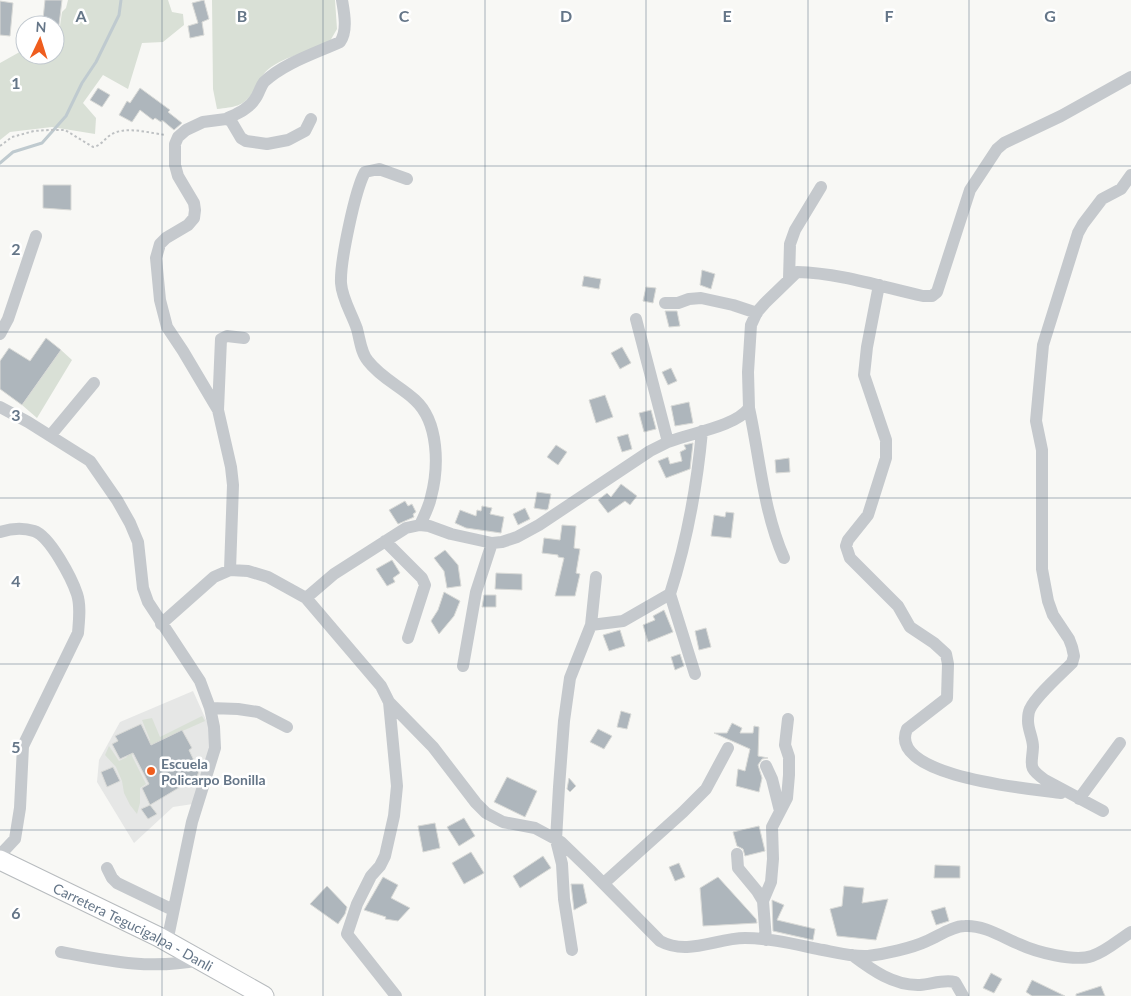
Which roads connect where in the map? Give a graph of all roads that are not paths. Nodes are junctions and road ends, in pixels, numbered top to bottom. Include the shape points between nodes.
1 (342, 0) edge
2 (1131, 77) edge
3 (226, 119) junction
4 (312, 119) dead end
5 (1131, 175) edge
6 (407, 179) dead end
7 (821, 187) dead end
8 (36, 236) dead end
9 (789, 279) junction
10 (879, 285) junction
11 (665, 303) dead end
12 (757, 313) junction
13 (636, 319) dead end
14 (0, 334) edge
15 (244, 338) dead end
16 (94, 383) dead end
17 (0, 407) edge
18 (749, 408) junction
19 (218, 410) junction
20 (702, 431) junction
21 (50, 436) junction
22 (668, 442) junction
23 (420, 525) junction
24 (0, 532) edge
25 (384, 541) junction
26 (492, 543) junction
27 (784, 558) dead end
28 (230, 570) junction
29 (596, 577) dead end
30 (670, 594) junction
31 (306, 598) junction
32 (161, 624) junction
33 (592, 625) junction
34 (408, 638) dead end
35 (463, 666) dead end
36 (694, 674) dead end
37 (389, 702) junction
38 (210, 708) junction
39 (788, 719) dead end
40 (287, 727) dead end
41 (1120, 743) dead end
42 (728, 748) dead end
43 (766, 766) dead end
44 (1075, 797) junction
45 (780, 811) junction
46 (1103, 811) dead end
47 (556, 840) junction
48 (737, 854) dead end
49 (0, 855) edge
50 (0, 860) edge
51 (107, 868) dead end
52 (604, 883) junction
53 (763, 901) junction
54 (173, 910) junction
55 (1131, 932) edge
56 (766, 940) junction
57 (167, 942) junction
58 (572, 950) dead end
59 (60, 952) dead end
60 (851, 955) junction
61 (199, 960) junction
62 (264, 996) edge
63 (396, 996) edge
64 (963, 996) edge

1 - 3 street via 345,32 340,42 272,76 263,83 254,101
2 - 10 street via 1061,116 1004,142 997,149 970,190 937,292 923,296
3 - 4 street via 231,121 241,138 267,144 288,140 305,131
3 - 19 street via 203,122 178,137 174,149 175,165 194,204 194,218 160,244 156,258 166,327 184,351
5 - 44 street via 1121,189 1102,199 1078,233 1043,345 1037,400 1036,421 1042,450 1042,569 1053,615 1069,639 1074,656 1072,664 1029,711 1028,732 1033,740 1031,759 1036,774
6 - 23 street via 378,169 365,172 351,215 341,283 367,360 415,400 432,430 436,468 431,498
7 - 9 street via 790,244
8 - 14 street via 8,320
9 - 10 street via 797,272 808,272
9 - 12 street
10 - 44 street via 866,346 864,375 886,440 886,458 868,515 846,546 850,558 898,606 910,627 946,654 947,698 907,729 905,743 913,755 931,767 976,780
11 - 12 street via 701,298
12 - 18 street via 750,336
13 - 22 street
15 - 19 street via 227,336 221,339
16 - 21 street
17 - 21 street
18 - 20 street via 736,419
18 - 27 street via 767,505
19 - 28 street via 234,485
20 - 22 street
20 - 30 street via 693,502
21 - 32 street via 90,461 117,500 138,542 143,588
22 - 26 street via 532,529 517,537
23 - 25 street via 406,528
23 - 26 street
24 - 49 street via 14,528 36,531 41,536 57,553 77,595 80,615 78,633 23,746 15,839
25 - 31 street via 334,574
25 - 34 street via 422,578 425,585
26 - 35 street via 476,592
28 - 31 street via 268,577
28 - 32 street via 214,576
29 - 33 street
30 - 33 street via 623,621
30 - 36 street
31 - 37 street via 381,686
32 - 38 street via 200,681
33 - 47 street via 570,678
37 - 47 street via 434,747 486,813 503,822 535,828
37 - 63 street via 397,786 394,816 385,856 357,904 347,934
38 - 40 street via 258,712
38 - 54 street via 215,748 192,822
39 - 45 street via 785,745 789,758 787,798
41 - 44 street
42 - 52 street via 706,789
43 - 45 street
44 - 46 street
45 - 53 street via 772,827 773,859
47 - 52 street
47 - 58 street
48 - 53 street via 738,868
50 - 57 highway, Carretera Tegucigalpa - Danli
51 - 54 street via 112,878 125,888
52 - 56 street via 660,941 670,946 700,946 742,938
53 - 56 street
54 - 57 street
55 - 60 street via 1090,957 1032,950 996,933 966,926 958,926 925,942 892,951 868,956
56 - 60 street
57 - 61 highway, Carretera Tegucigalpa - Danli
59 - 61 street via 123,964 176,965
60 - 64 street via 894,981 911,985 955,982
61 - 62 highway, Carretera Tegucigalpa - Danli

